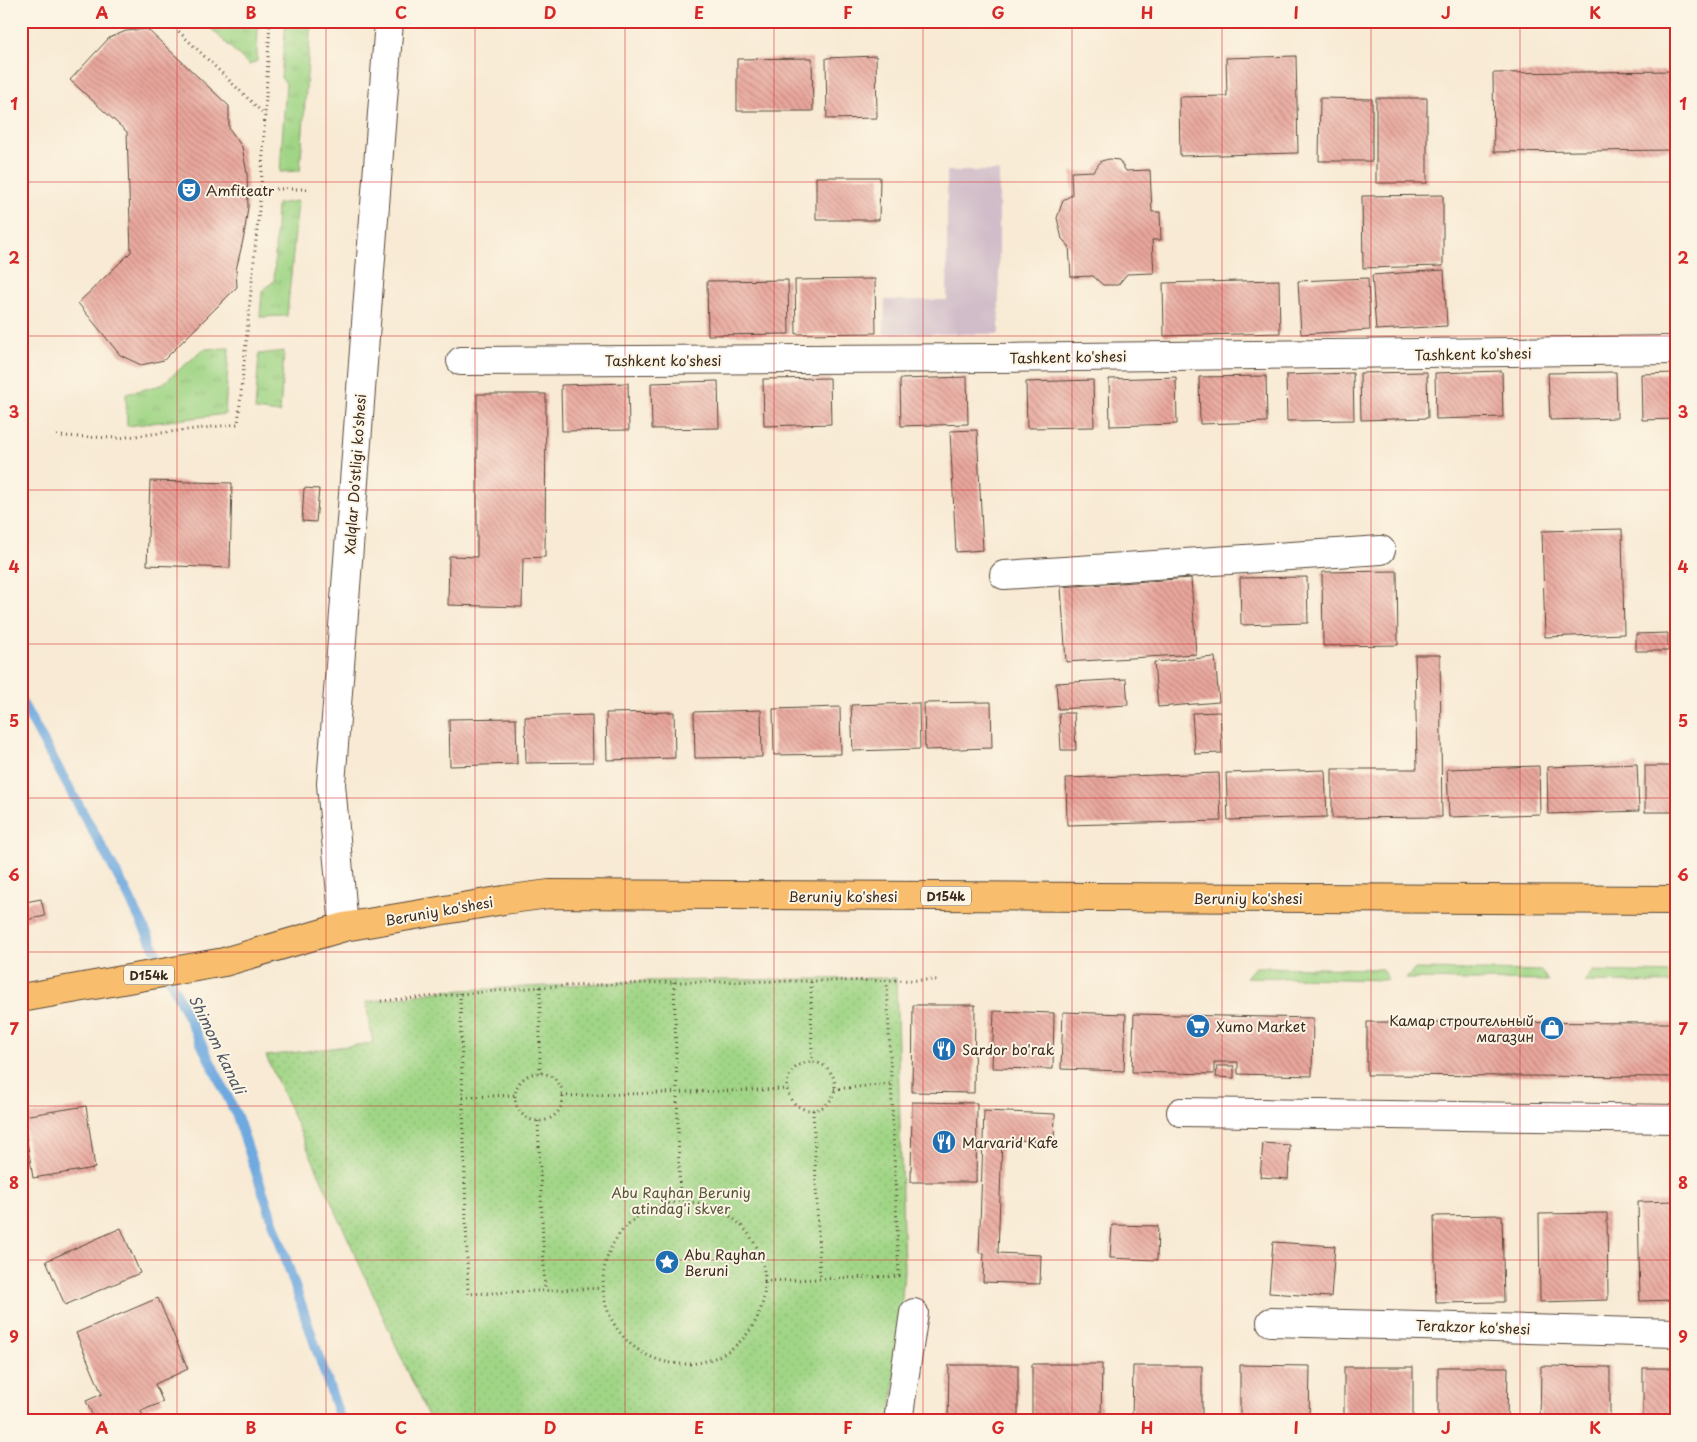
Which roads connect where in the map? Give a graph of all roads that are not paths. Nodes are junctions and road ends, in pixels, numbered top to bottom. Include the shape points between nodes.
1 (389, 21) edge
2 (1676, 350) edge
3 (461, 361) dead end
4 (1381, 550) dead end
5 (1004, 575) dead end
6 (1676, 900) edge
7 (344, 927) junction
8 (21, 998) edge
9 (1181, 1112) dead end
10 (1676, 1119) edge
11 (914, 1313) dead end
12 (1271, 1322) dead end
13 (1676, 1333) edge
14 (898, 1421) edge

1 - 7 street, Xalqlar Do'stligi ko'shesi via 331,784
2 - 3 street, Tashkent ko'shesi
4 - 5 street
6 - 7 main road, Beruniy ko'shesi / D154k via 549,894
7 - 8 main road, Beruniy ko'shesi / D154k via 224,962
9 - 10 street
11 - 14 street
12 - 13 street, Terakzor ko'shesi

